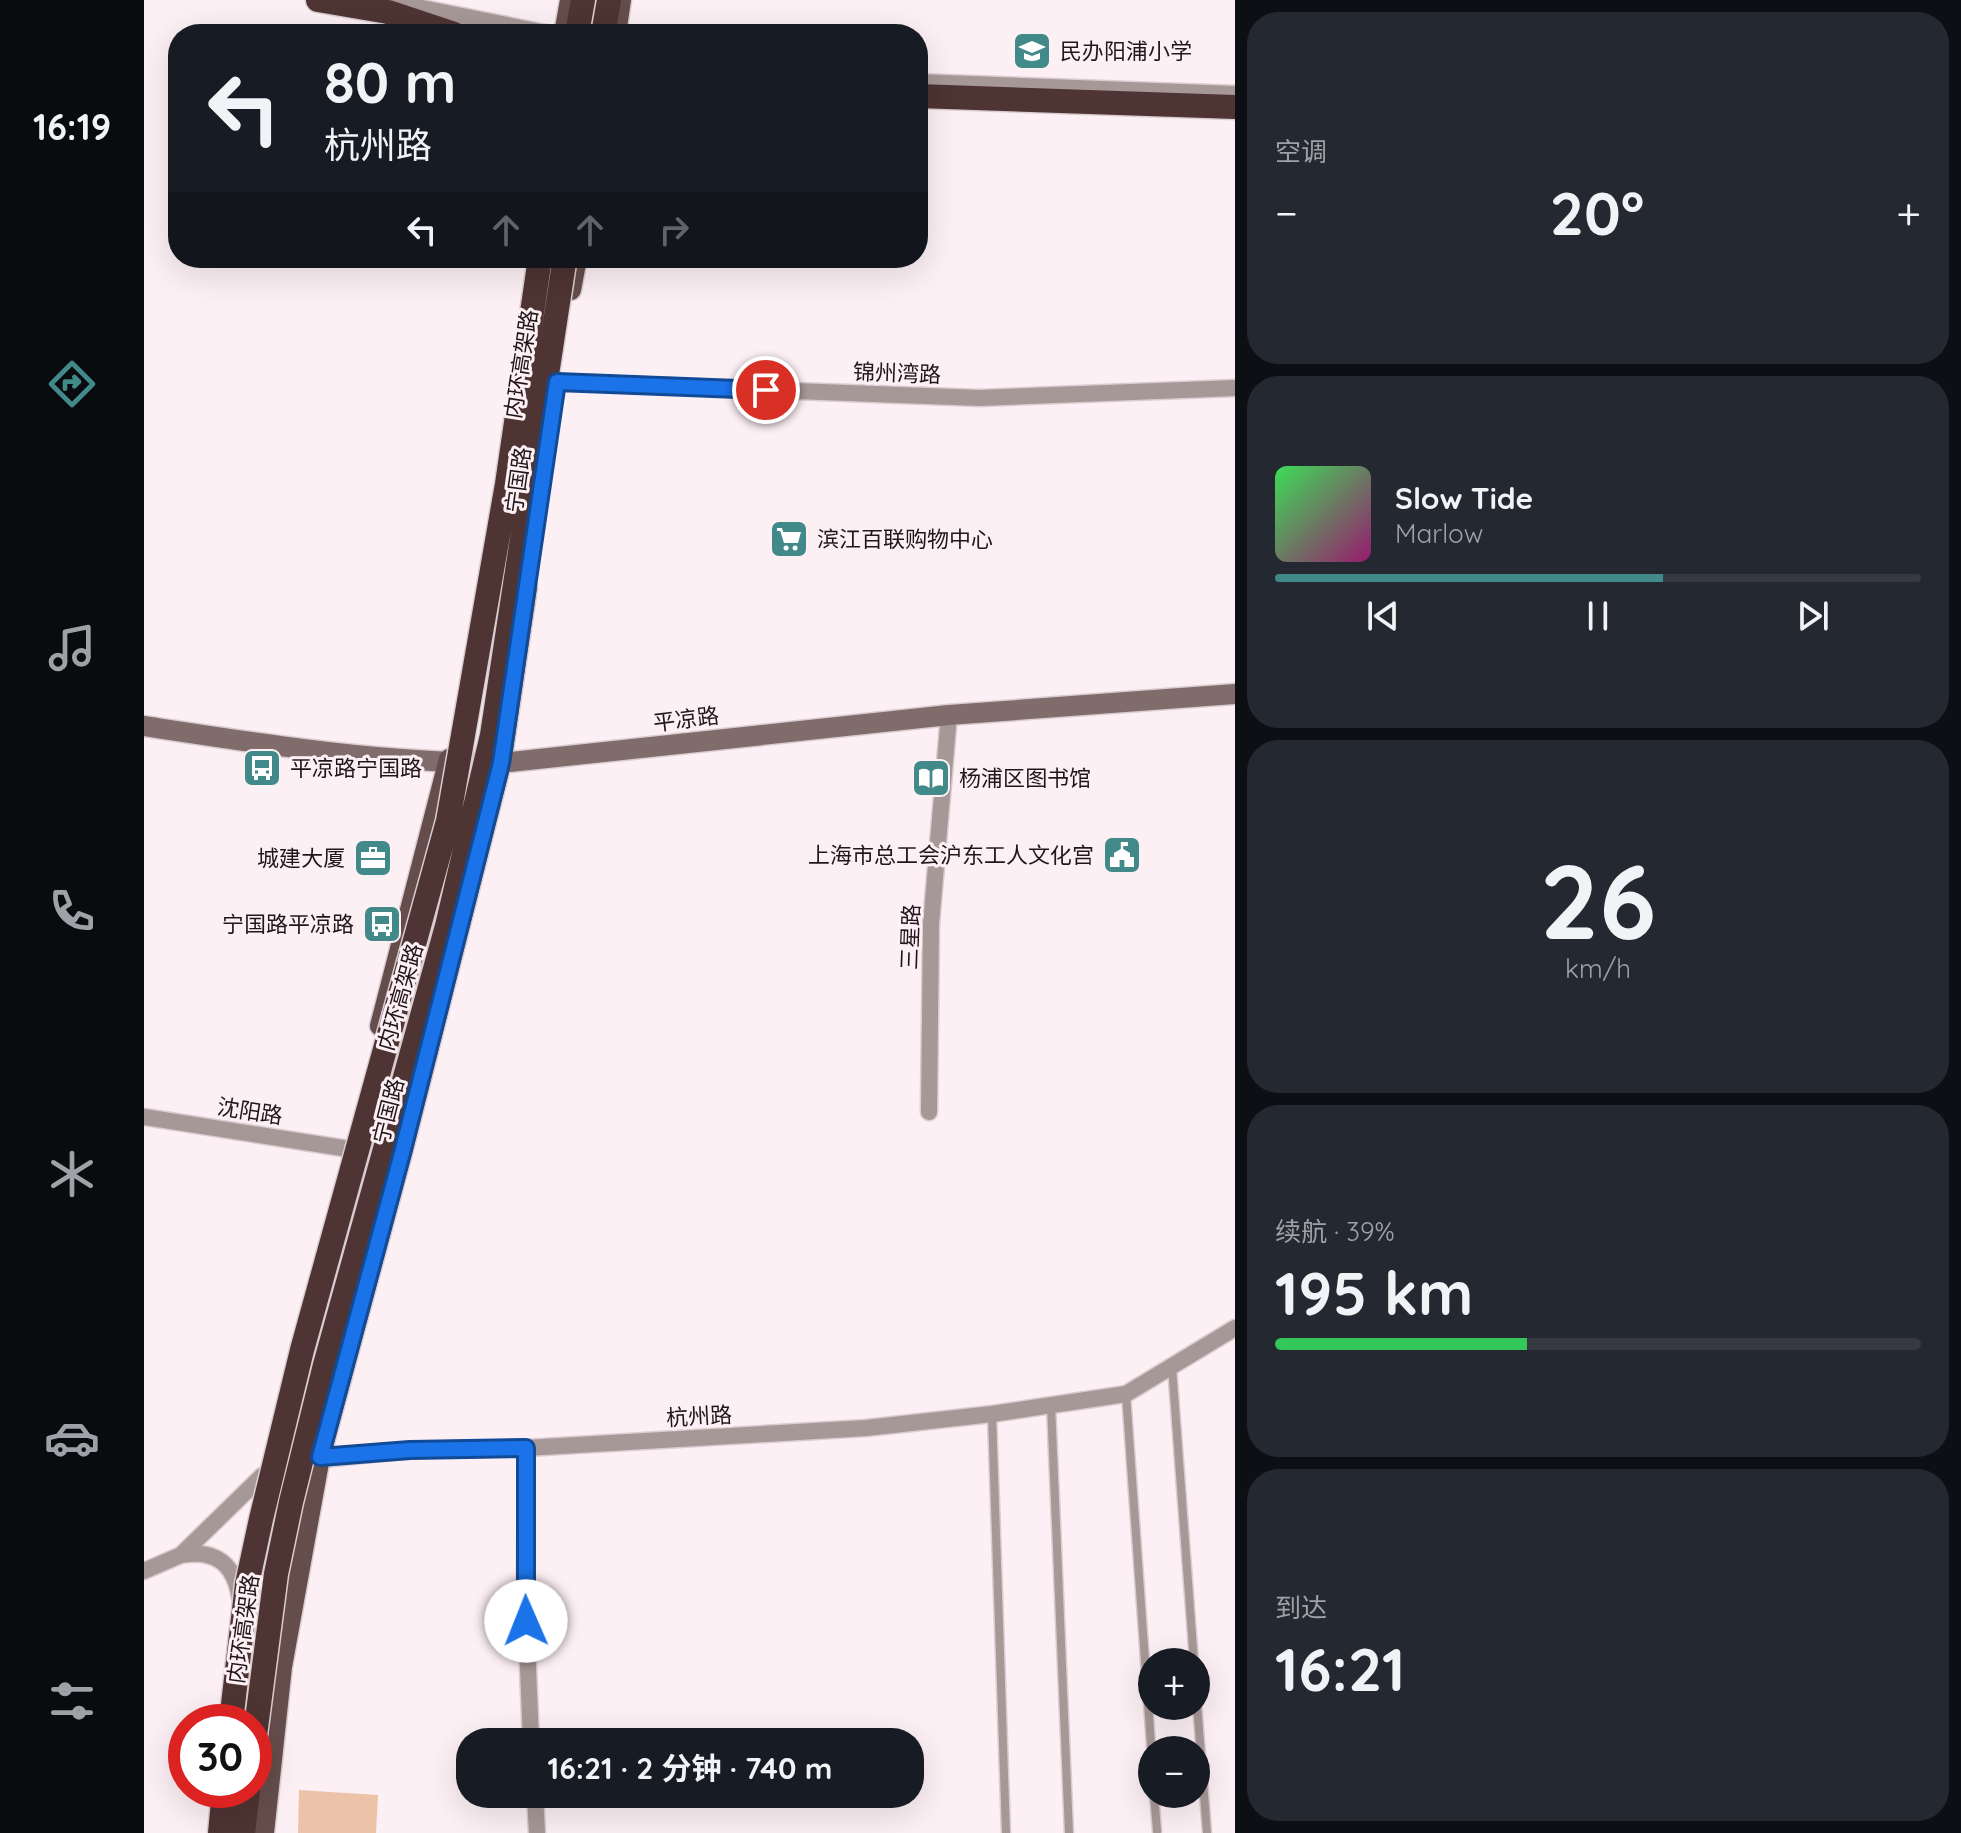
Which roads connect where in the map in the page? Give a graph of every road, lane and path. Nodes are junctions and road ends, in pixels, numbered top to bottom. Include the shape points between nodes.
1 (318, 0) edge
2 (381, 0) edge
3 (570, 0) edge
4 (583, 0) edge
5 (609, 0) edge
6 (621, 0) edge
7 (425, 24) edge
8 (501, 24) edge
9 (566, 24) edge
10 (579, 24) edge
11 (605, 24) edge
12 (617, 24) edge
13 (928, 82) edge
14 (1235, 94) edge
15 (928, 96) edge
16 (1235, 107) edge
17 (532, 268) edge
18 (560, 268) edge
19 (561, 268) edge
20 (562, 268) edge
21 (557, 382) junction
22 (1235, 388) edge
23 (1235, 694) edge
24 (949, 715) junction
25 (144, 726) edge
26 (448, 763) junction
27 (501, 763) junction
28 (929, 1112) dead end
29 (144, 1117) edge
30 (349, 1149) junction
31 (1235, 1328) edge
32 (1172, 1367) junction
33 (1126, 1394) junction
34 (1051, 1405) junction
35 (992, 1414) junction
36 (526, 1448) junction
37 (320, 1457) junction
38 (262, 1476) junction
39 (181, 1555) junction
40 (144, 1571) edge
41 (240, 1599) junction
42 (1193, 1648) edge
43 (231, 1704) edge
44 (231, 1704) edge
45 (259, 1704) edge
46 (1198, 1720) edge
47 (530, 1728) edge
48 (1150, 1736) edge
49 (220, 1808) edge
50 (246, 1808) edge
51 (536, 1808) edge
52 (1155, 1808) edge
53 (1157, 1831) dead end
54 (218, 1833) edge
55 (243, 1833) edge
56 (264, 1833) edge
57 (537, 1833) edge
58 (1006, 1833) edge
59 (1069, 1833) edge
60 (1207, 1833) edge

1 - 7 highway
2 - 8 street
3 - 9 main road
4 - 10 highway
5 - 11 highway
6 - 12 main road
13 - 14 street
15 - 16 highway
17 - 26 main road, 宁国路
18 - 43 highway, 内环高架路, bridge via 507,484 448,821 302,1350 247,1584
19 - 45 highway, 内环高架路, bridge via 492,735 447,926 291,1502
20 - 21 main road, 宁国路
21 - 22 street, 锦州湾路 via 980,398
21 - 27 main road, 宁国路
23 - 24 main road, 平凉路
24 - 27 main road, 平凉路
24 - 28 street, 三星路 via 931,924
25 - 26 main road, 平凉路 via 267,745
26 - 27 main road, 平凉路
26 - 30 main road, 宁国路
27 - 37 main road, 宁国路
29 - 30 street, 沈阳路
30 - 38 main road, 宁国路
31 - 32 street, 杭州路
32 - 33 street, 杭州路
32 - 42 lane
33 - 34 street, 杭州路
33 - 48 lane
34 - 35 street, 杭州路
34 - 59 lane
35 - 36 street, 杭州路 via 866,1428
35 - 58 lane
36 - 37 street, 杭州路
36 - 47 street
37 - 38 street, 杭州路
37 - 56 main road, 宁国路 via 282,1667
38 - 39 street, 杭州路
38 - 41 main road, 宁国路
39 - 40 street, 杭州路
39 - 41 street, 杭州路 via 215,1555 237,1582
41 - 44 main road, 宁国路
46 - 60 lane
49 - 54 highway
50 - 55 highway
51 - 57 street
52 - 53 lane

